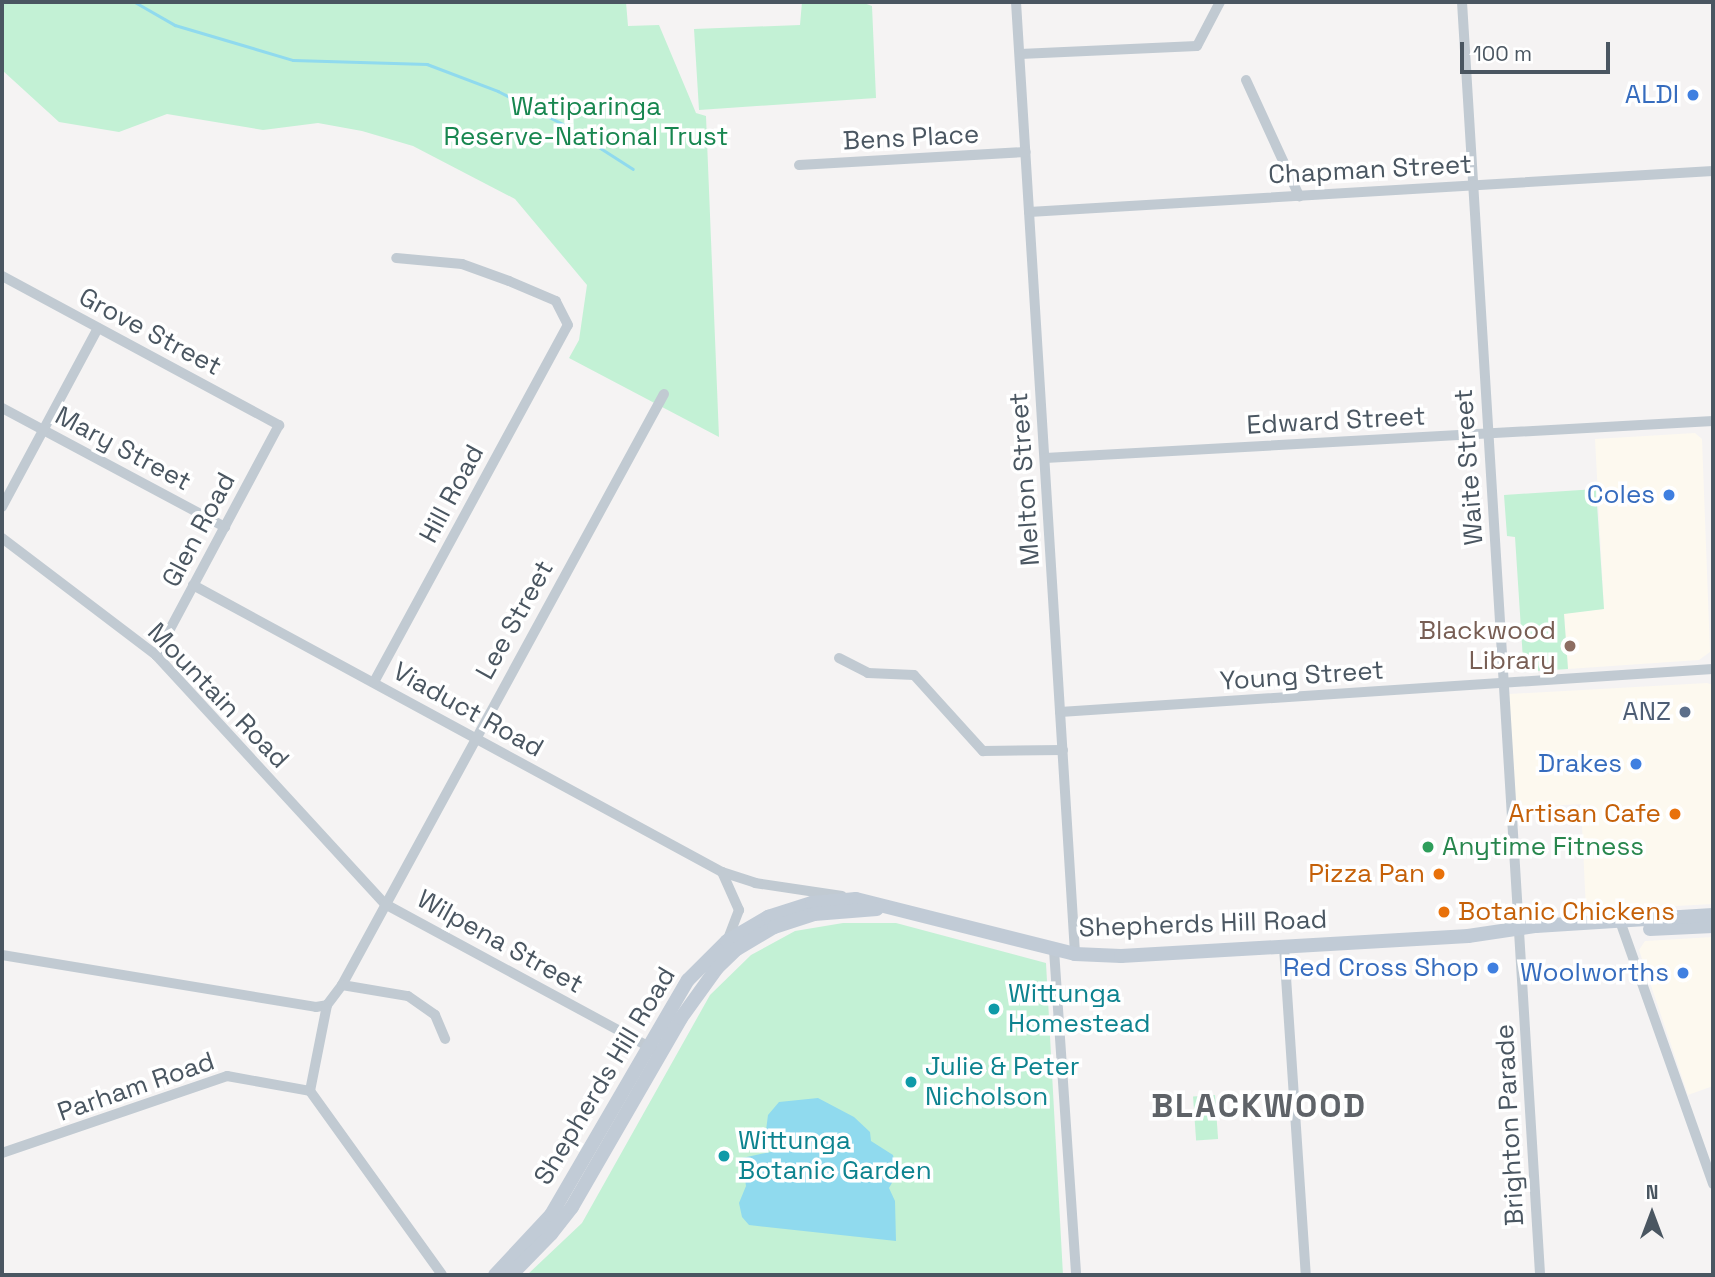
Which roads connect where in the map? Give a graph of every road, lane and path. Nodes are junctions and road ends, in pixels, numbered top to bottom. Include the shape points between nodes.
1 (1016, 2) edge
2 (1220, 2) edge
3 (1462, 2) edge
4 (1020, 54) junction
5 (1246, 80) dead end
6 (1026, 152) junction
7 (799, 165) dead end
8 (1713, 171) edge
9 (1473, 185) junction
10 (1299, 196) junction
11 (1030, 212) junction
12 (396, 258) dead end
13 (2, 276) edge
14 (98, 328) junction
15 (664, 394) dead end
16 (2, 408) edge
17 (1713, 421) edge
18 (279, 425) joint
19 (43, 430) junction
20 (1488, 433) junction
21 (1045, 457) junction
22 (2, 507) edge
23 (225, 527) junction
24 (2, 538) edge
25 (193, 585) junction
26 (156, 655) junction
27 (839, 658) dead end
28 (1713, 669) edge
29 (374, 682) junction
30 (1504, 684) junction
31 (1060, 712) junction
32 (474, 738) junction
33 (1063, 750) junction
34 (722, 872) junction
35 (856, 899) junction
36 (385, 904) junction
37 (893, 908) junction
38 (1713, 915) edge
39 (1621, 925) junction
40 (1713, 926) edge
41 (1519, 930) junction
42 (726, 941) junction
43 (1284, 947) junction
44 (1054, 950) junction
45 (1075, 954) junction
46 (2, 955) edge
47 (342, 985) junction
48 (327, 1005) junction
49 (445, 1040) dead end
50 (654, 1050) junction
51 (310, 1091) junction
52 (2, 1153) edge
53 (1713, 1184) edge
54 (442, 1275) edge
55 (495, 1275) edge
56 (510, 1275) edge
57 (1076, 1275) edge
58 (1306, 1275) edge
59 (1540, 1275) edge

1 - 4 street, Melton Street
2 - 4 street via 1197,46
3 - 9 street, Waite Street
4 - 6 street, Melton Street
5 - 10 street
6 - 7 street, Bens Place
6 - 11 street, Melton Street
8 - 9 street, Chapman Street
9 - 10 street, Chapman Street
9 - 20 street, Waite Street
10 - 11 street, Chapman Street
11 - 21 street, Melton Street
12 - 29 street, Hill Road via 462,264 509,281 556,301 568,325
13 - 14 street, Grove Street
14 - 18 street, Grove Street
14 - 19 street
15 - 32 street, Lee Street
16 - 19 street, Mary Street
17 - 20 street, Edward Street
18 - 23 street, Glen Road
19 - 22 street
19 - 23 street, Mary Street
20 - 21 street, Edward Street
20 - 30 street, Waite Street
21 - 31 street, Melton Street
23 - 25 street, Glen Road
24 - 26 street, Mountain Road
25 - 26 street, Glen Road
25 - 29 street, Viaduct Road
26 - 36 street, Mountain Road
27 - 33 street via 868,673 914,675 983,751
28 - 30 street, Young Street
29 - 32 street, Viaduct Road
30 - 31 street, Young Street
30 - 41 street, Waite Street
31 - 33 street, Melton Street
32 - 34 street, Viaduct Road
32 - 36 street, Lee Street
33 - 45 street, Melton Street
34 - 35 street, Viaduct Road via 755,883
34 - 42 street via 739,910
35 - 37 main road, Shepherds Hill Road
35 - 42 main road, Shepherds Hill Road via 812,903 768,917
36 - 47 street, Wilpena Street
36 - 50 street, Wilpena Street
37 - 44 main road, Shepherds Hill Road
37 - 50 main road, Shepherds Hill Road via 814,914 774,927 737,949
38 - 39 main road, Shepherds Hill Road
39 - 40 main road, Shepherds Hill Road
39 - 41 main road, Shepherds Hill Road
39 - 53 street
41 - 43 main road, Shepherds Hill Road
41 - 59 street, Brighton Parade
42 - 50 main road, Shepherds Hill Road via 688,980
43 - 45 main road, Shepherds Hill Road via 1121,956
43 - 58 street
44 - 45 main road, Shepherds Hill Road
44 - 57 street
46 - 48 street via 316,1007
47 - 48 street, Wilpena Street
47 - 49 street via 408,996 435,1015
48 - 51 street, Wilpena Street
50 - 55 main road, Shepherds Hill Road via 551,1216
50 - 56 main road, Shepherds Hill Road via 572,1208
51 - 52 street, Parham Road via 227,1076
51 - 54 street

